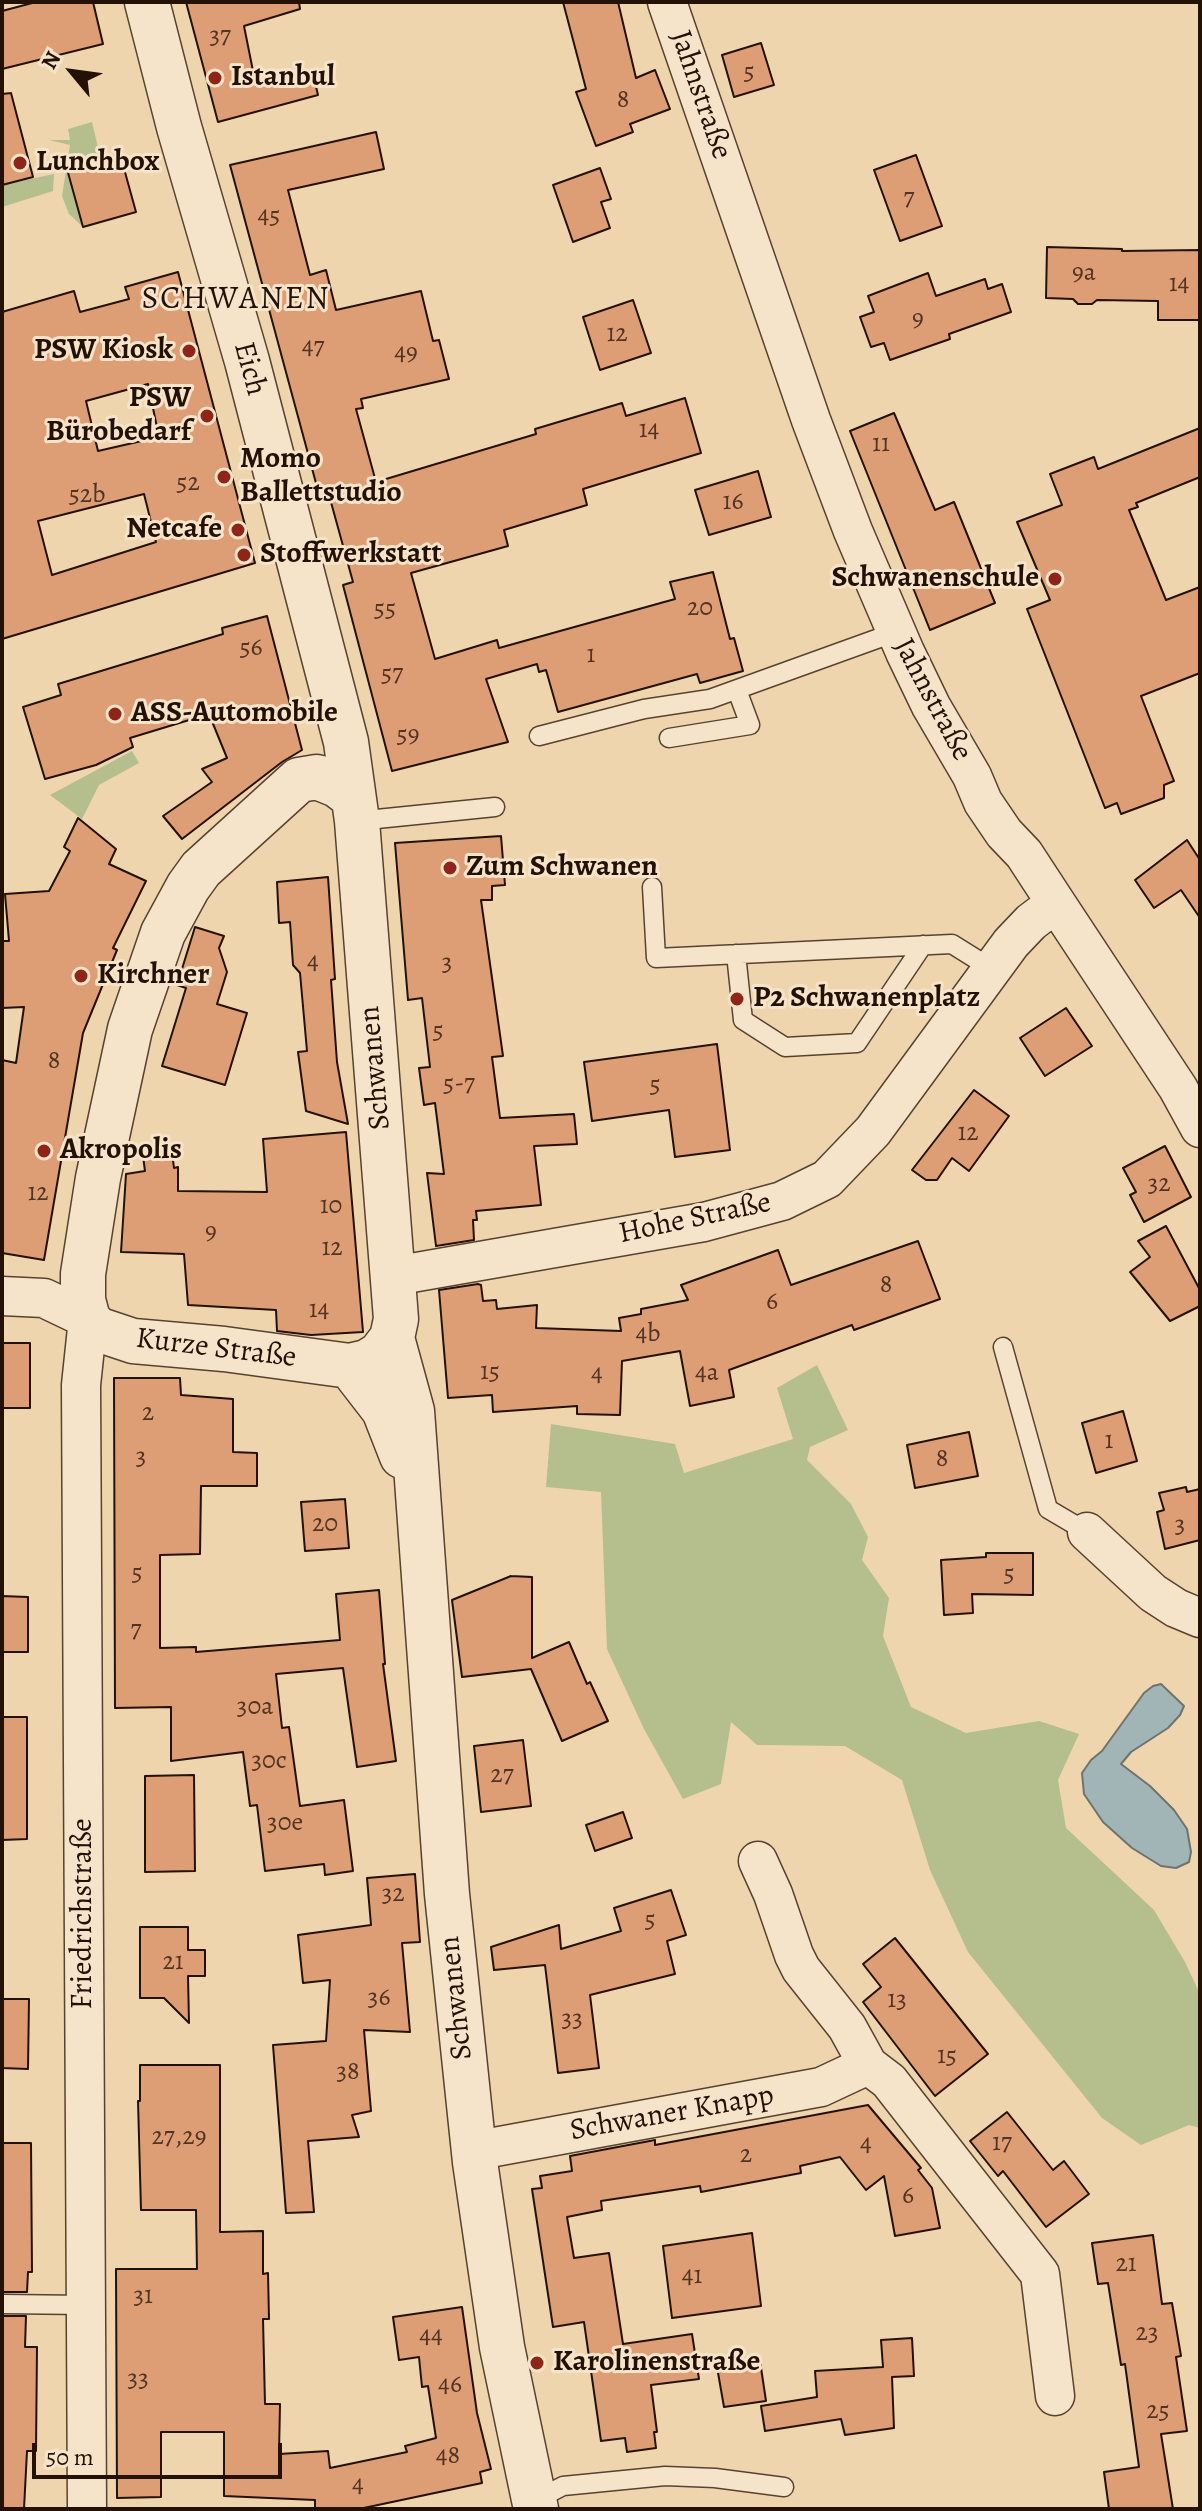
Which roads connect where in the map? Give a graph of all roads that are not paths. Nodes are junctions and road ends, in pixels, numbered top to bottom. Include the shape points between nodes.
1 (147, 2) edge
2 (667, 2) edge
3 (896, 632) junction
4 (737, 690) junction
5 (333, 691) junction
6 (539, 736) dead end
7 (669, 738) dead end
8 (299, 780) junction
9 (495, 807) dead end
10 (355, 809) junction
11 (652, 887) dead end
12 (1056, 903) junction
13 (923, 945) junction
14 (736, 954) junction
15 (992, 969) junction
16 (1200, 1128) edge
17 (394, 1276) junction
18 (2, 1296) edge
19 (88, 1319) junction
20 (392, 1338) junction
21 (1003, 1347) dead end
22 (350, 1366) junction
23 (416, 1491) junction
24 (1087, 1532) joint
25 (1200, 1618) edge
26 (758, 1861) dead end
27 (868, 2065) junction
28 (473, 2151) junction
29 (2, 2304) edge
30 (86, 2305) junction
31 (1055, 2396) dead end
32 (784, 2487) dead end
33 (527, 2506) edge
34 (87, 2509) edge

1 - 5 street, Eich
2 - 3 street, Jahnstraße via 811,420
3 - 4 lane
3 - 12 street, Jahnstraße via 983,802
4 - 6 lane
4 - 7 lane via 750,725
5 - 8 street, Eich via 314,759
5 - 10 street, Eich
8 - 10 street via 317,777 337,785
8 - 19 street, Eich via 201,869 163,933 130,1029 98,1178 83,1274
9 - 10 lane
10 - 17 street, Schwanen
11 - 14 lane via 656,958
12 - 15 street, Hohe Straße via 1031,922
12 - 16 street, Jahnstraße
13 - 14 lane
13 - 14 lane via 857,1043 785,1047 743,1020
13 - 15 lane via 952,944
15 - 17 street, Hohe Straße via 873,1131 827,1179 782,1201 704,1222
17 - 20 street, Schwanen
18 - 19 street via 44,1298
19 - 22 street, Kurze Straße via 97,1329 133,1341
19 - 30 street, Friedrichstraße via 81,1385
20 - 22 street via 380,1354
20 - 23 street, Schwanen via 412,1411
21 - 24 lane via 1048,1509
22 - 23 street, Schwanen via 384,1410
23 - 28 street, Schwanen
24 - 25 street via 1153,1593
26 - 27 street via 797,1962 847,2027
27 - 28 street, Schwaner Knapp via 821,2087
27 - 31 street via 889,2081 1040,2274
28 - 33 street, Schwanen
29 - 30 lane
30 - 34 street, Friedrichstraße
32 - 33 lane via 665,2476 563,2486

